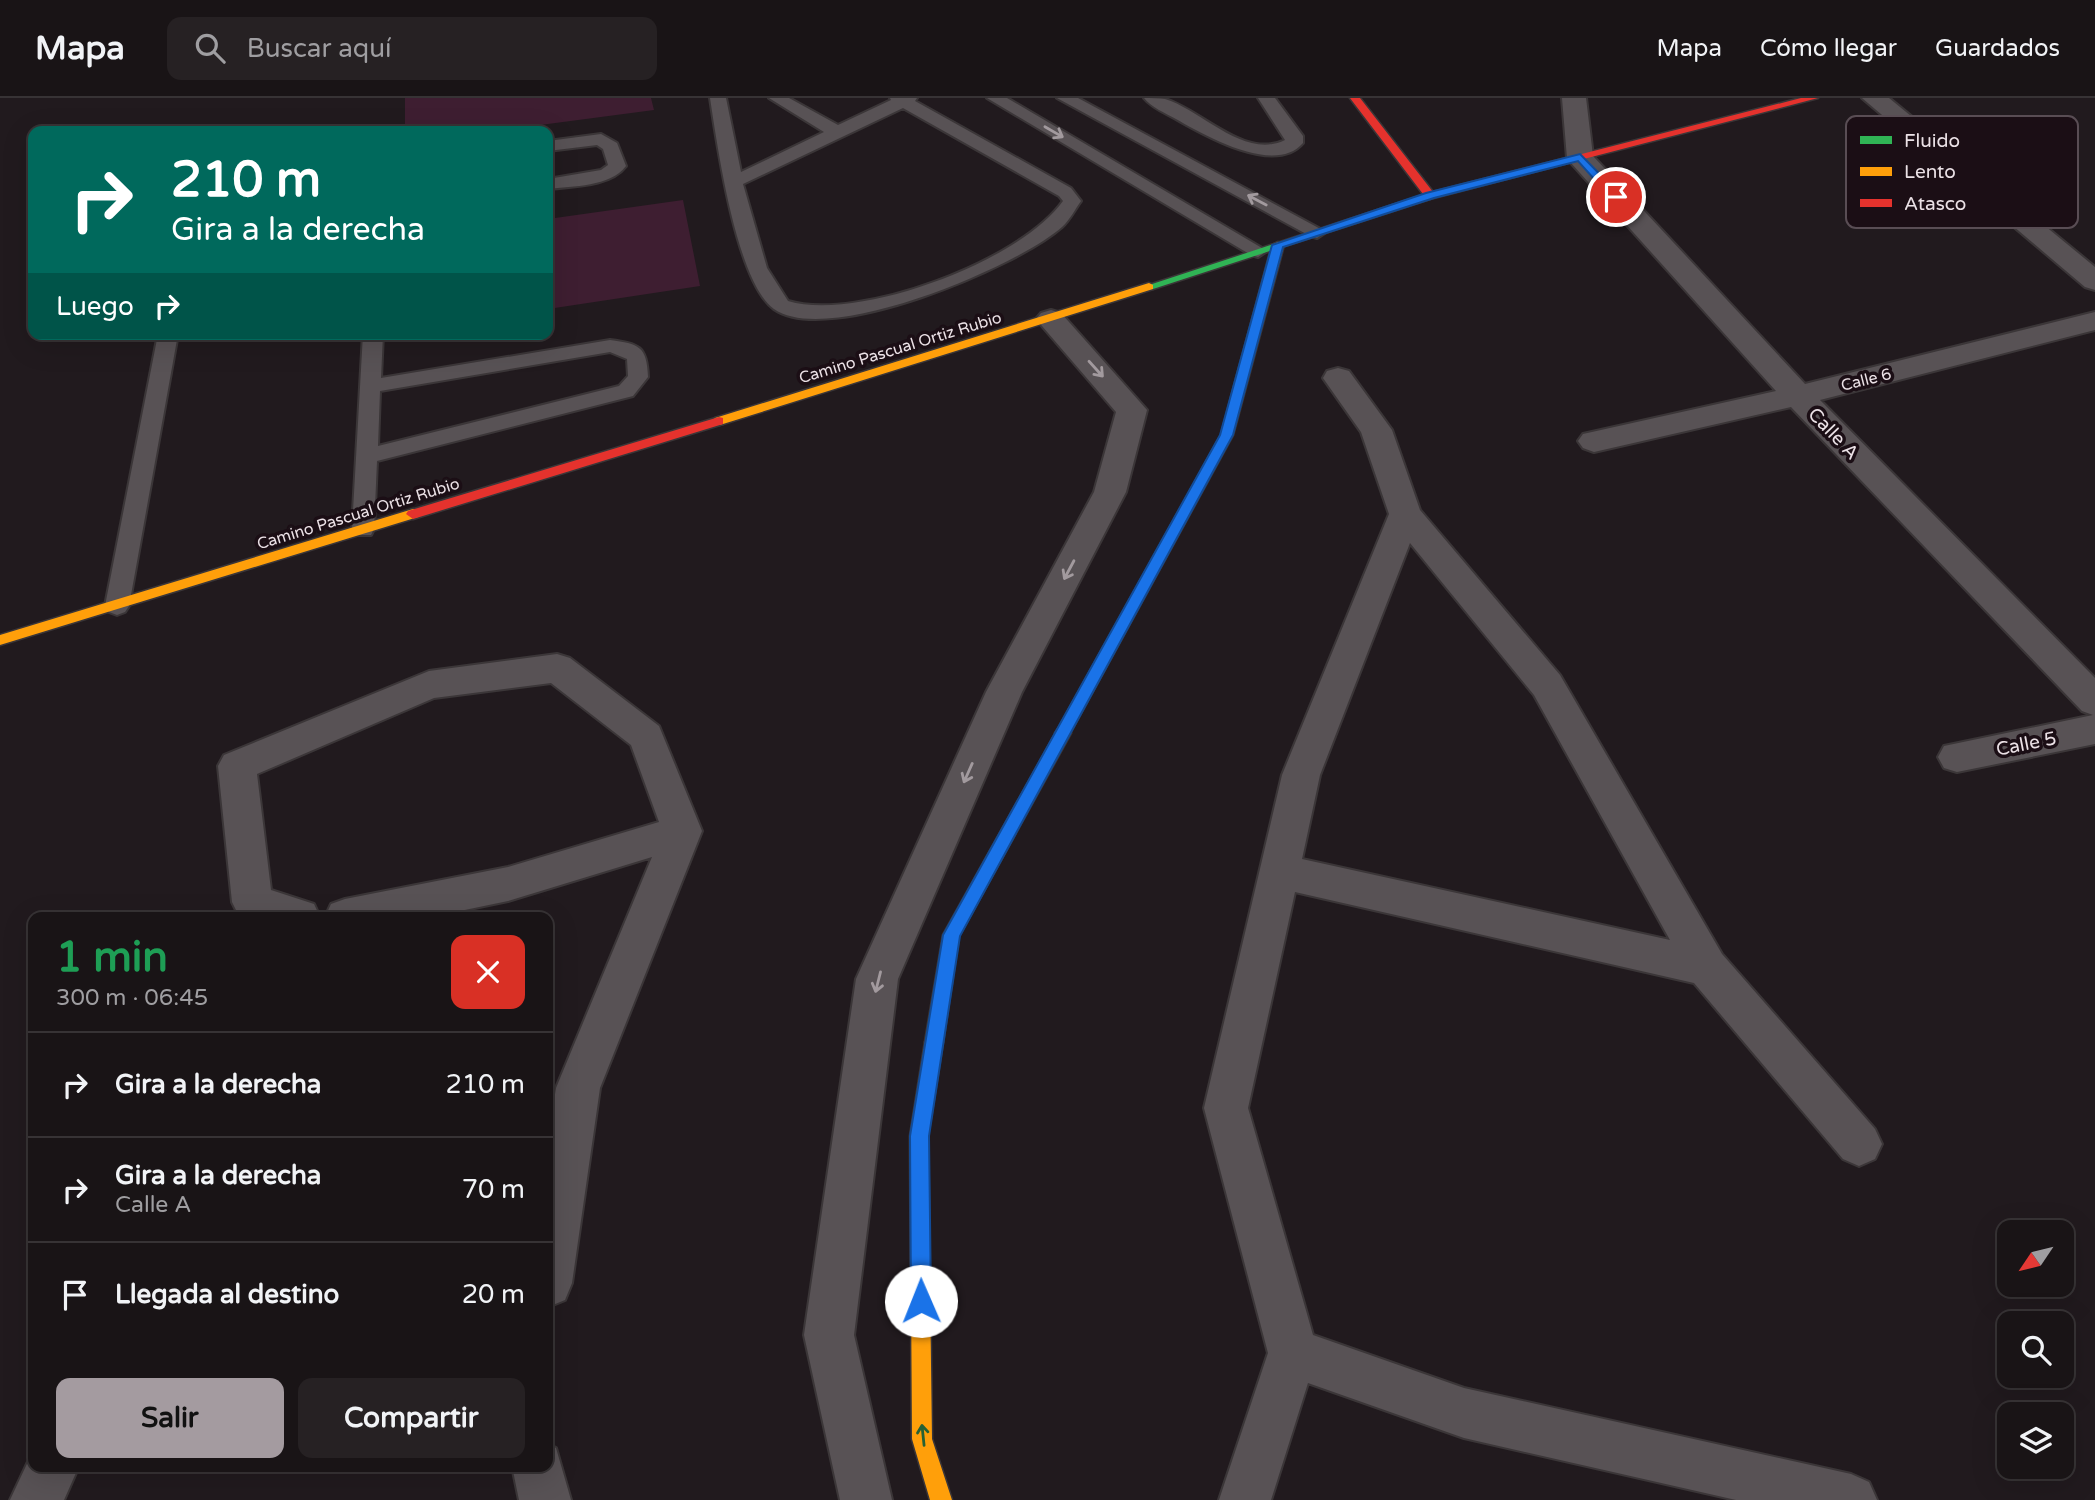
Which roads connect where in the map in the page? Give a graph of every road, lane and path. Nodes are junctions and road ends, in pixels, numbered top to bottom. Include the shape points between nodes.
1 (718, 98) edge
2 (777, 98) edge
3 (995, 98) edge
4 (1065, 98) edge
5 (1152, 98) edge
6 (1266, 98) edge
7 (1355, 98) edge
8 (1574, 98) edge
9 (1813, 98) edge
10 (1874, 98) edge
11 (903, 99) edge
12 (1896, 116) edge
13 (837, 132) junction
14 (553, 145) edge
15 (1580, 158) junction
16 (553, 183) edge
17 (732, 183) junction
18 (1430, 195) junction
19 (2031, 228) edge
20 (1317, 232) junction
21 (1278, 245) junction
22 (1258, 251) junction
23 (2095, 281) edge
24 (1051, 318) junction
25 (2095, 321) edge
26 (167, 340) edge
27 (373, 340) edge
28 (1338, 378) dead end
29 (371, 386) junction
30 (1798, 396) junction
31 (1594, 441) dead end
32 (367, 456) junction
33 (1405, 514) junction
34 (363, 529) junction
35 (117, 606) junction
36 (0, 640) edge
37 (2095, 701) edge
38 (2095, 729) edge
39 (1957, 757) dead end
40 (682, 831) junction
41 (1279, 872) junction
42 (284, 912) edge
43 (370, 912) edge
44 (1707, 967) junction
45 (1859, 1144) dead end
46 (553, 1250) edge
47 (1293, 1353) junction
48 (50, 1472) edge
49 (539, 1472) edge
50 (36, 1500) edge
51 (545, 1500) edge
52 (866, 1500) edge
53 (941, 1500) edge
54 (1245, 1500) edge
55 (1852, 1500) edge

1 - 17 lane
2 - 13 lane
3 -> 22 lane
20 -> 4 lane
5 - 6 lane via 1248,148 1278,152 1294,144 1294,136
7 - 18 street
8 - 15 street
9 - 15 street, Camino Pascual Ortiz Rubio
10 - 12 street
11 - 13 lane
11 - 17 lane via 1065,192 1072,201 1070,211 1028,245 979,268 886,304 805,314 781,306 763,284
13 - 17 lane
14 - 16 lane via 601,139 611,147 617,166 606,175
15 - 18 street, Camino Pascual Ortiz Rubio
15 - 30 street, Calle A
18 - 20 street, Camino Pascual Ortiz Rubio
19 - 23 street
20 - 21 street, Camino Pascual Ortiz Rubio
21 - 22 street, Camino Pascual Ortiz Rubio
53 -> 21 street via 922,1439 919,1136 951,935 1227,435
22 - 24 street, Camino Pascual Ortiz Rubio
24 - 34 street, Camino Pascual Ortiz Rubio
24 -> 52 street via 1132,410 1110,492 1004,692 877,979 829,1335
25 - 30 street, Calle 6
26 - 35 lane
27 - 29 lane
28 - 33 street via 1376,430
29 - 32 lane
29 - 32 lane via 610,346 628,349 637,357 638,377 626,391
30 - 31 street, Calle 6
30 - 37 street, Calle A
32 - 34 lane
33 - 41 street via 1301,775
33 - 44 street via 1547,685
34 - 35 street, Camino Pascual Ortiz Rubio
35 - 36 street, Camino Pascual Ortiz Rubio
38 - 39 street, Calle 5
40 - 42 street via 646,736 556,668 429,685 237,766 252,902
40 - 43 street via 508,884
40 - 46 street via 578,1088
41 - 44 street
41 - 47 street via 1226,1108
44 - 45 street
47 - 54 street
47 - 55 street via 1464,1413
48 - 50 street
49 - 51 street

